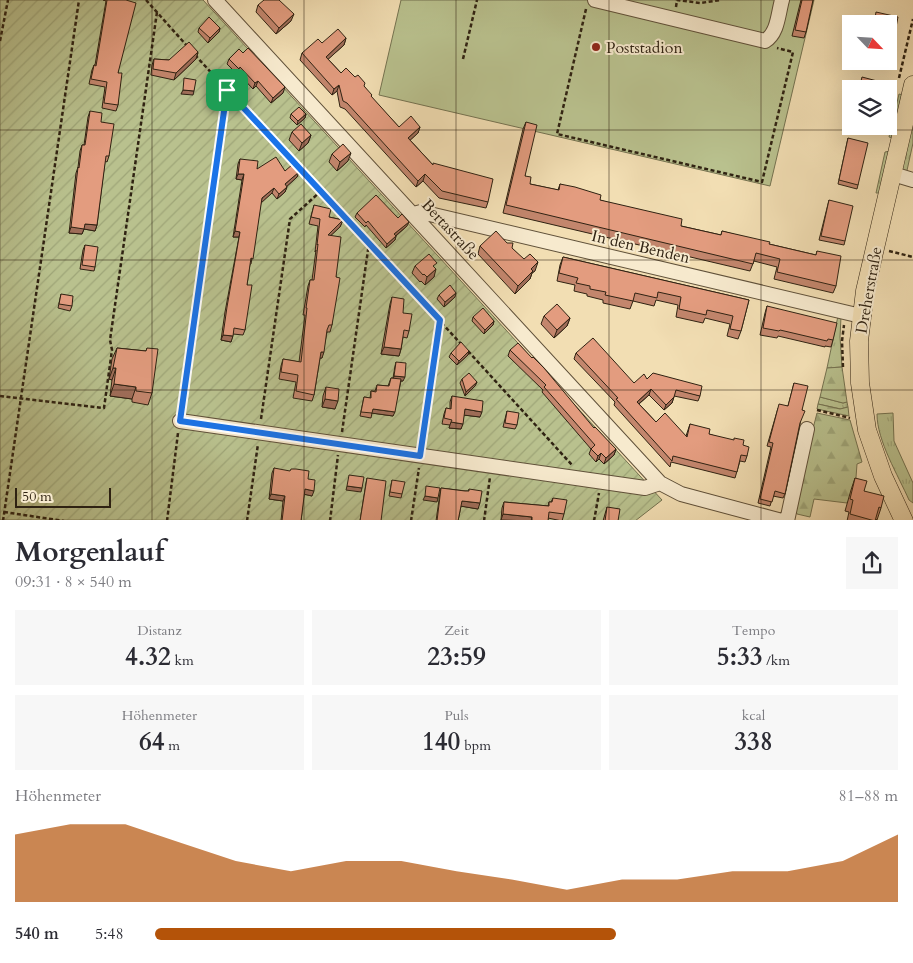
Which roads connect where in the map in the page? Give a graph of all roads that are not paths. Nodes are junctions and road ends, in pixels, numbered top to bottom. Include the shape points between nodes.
1 (215, 0) edge
2 (595, 0) edge
3 (782, 0) edge
4 (906, 84) edge
5 (893, 174) junction
6 (913, 180) edge
7 (413, 214) junction
8 (861, 316) junction
9 (180, 421) road end
10 (807, 430) dead end
11 (660, 483) junction
12 (782, 520) edge
13 (787, 520) edge
14 (904, 520) edge

1 - 7 street, Bertastraße
2 - 3 street via 765,41 774,32
4 - 5 main road, Dreherstraße
5 - 6 street
5 - 8 main road, Dreherstraße
7 - 8 street, In den Benden via 421,212
7 - 11 street, Bertastraße
8 - 14 main road, Dreherstraße via 859,370 867,430 883,476
9 - 11 street via 645,488
10 - 13 street
11 - 12 street, Bertastraße via 681,494

